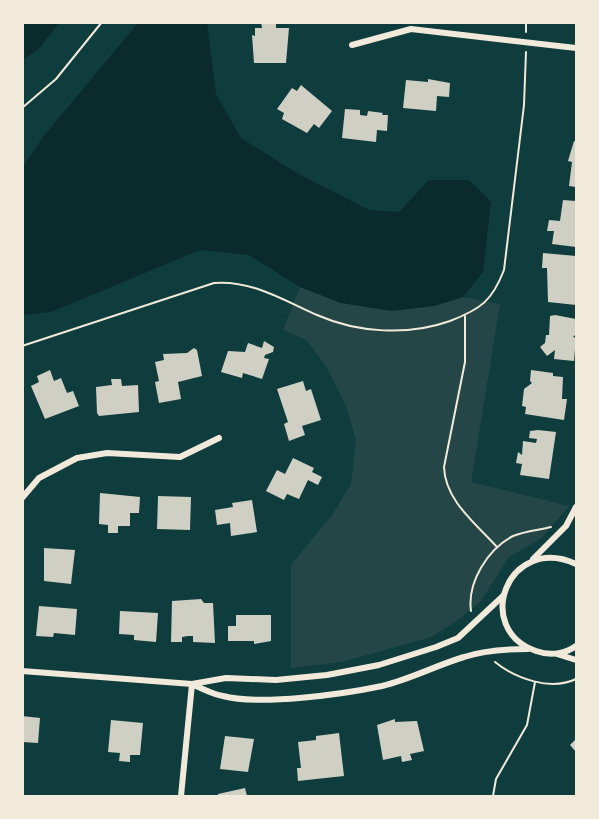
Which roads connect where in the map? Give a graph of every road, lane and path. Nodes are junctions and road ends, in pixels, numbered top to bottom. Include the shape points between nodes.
1 (102, 22) edge
2 (526, 22) edge
3 (526, 41) junction
4 (352, 45) dead end
5 (576, 48) edge
6 (22, 108) edge
7 (465, 315) junction
8 (22, 346) edge
9 (219, 438) dead end
10 (22, 498) edge
11 (576, 507) edge
12 (554, 527) dead end
13 (497, 547) junction
14 (531, 561) junction
15 (576, 564) edge
16 (503, 596) junction
17 (472, 617) dead end
18 (576, 646) edge
19 (528, 649) junction
20 (556, 654) junction
21 (491, 658) dead end
22 (576, 660) edge
23 (22, 671) edge
24 (576, 679) edge
25 (535, 682) junction
26 (192, 684) junction
27 (181, 796) edge
28 (493, 796) edge

1 - 6 path via 56,79
2 - 3 path
3 - 4 street via 411,29
3 - 5 street
3 - 7 path via 524,105 504,270 485,304
7 - 8 path via 434,327 372,330 320,317 235,281 198,288
7 - 13 path via 465,362 444,466 444,484
9 - 10 street via 180,458 107,453 77,458 39,478
11 - 14 street via 566,526
12 - 13 path via 514,536
13 - 17 path via 480,568 473,587
14 - 15 street via 561,558
14 - 16 street via 518,569
16 - 19 street via 507,626
16 - 26 street via 458,638 379,665 327,675 276,680 226,678
18 - 20 street
19 - 20 street
19 - 26 street via 491,650 382,686 322,694 260,699 223,696
20 - 22 street
21 - 25 path via 503,668
23 - 26 street
24 - 25 path
25 - 28 path via 527,725 496,779
26 - 27 street

